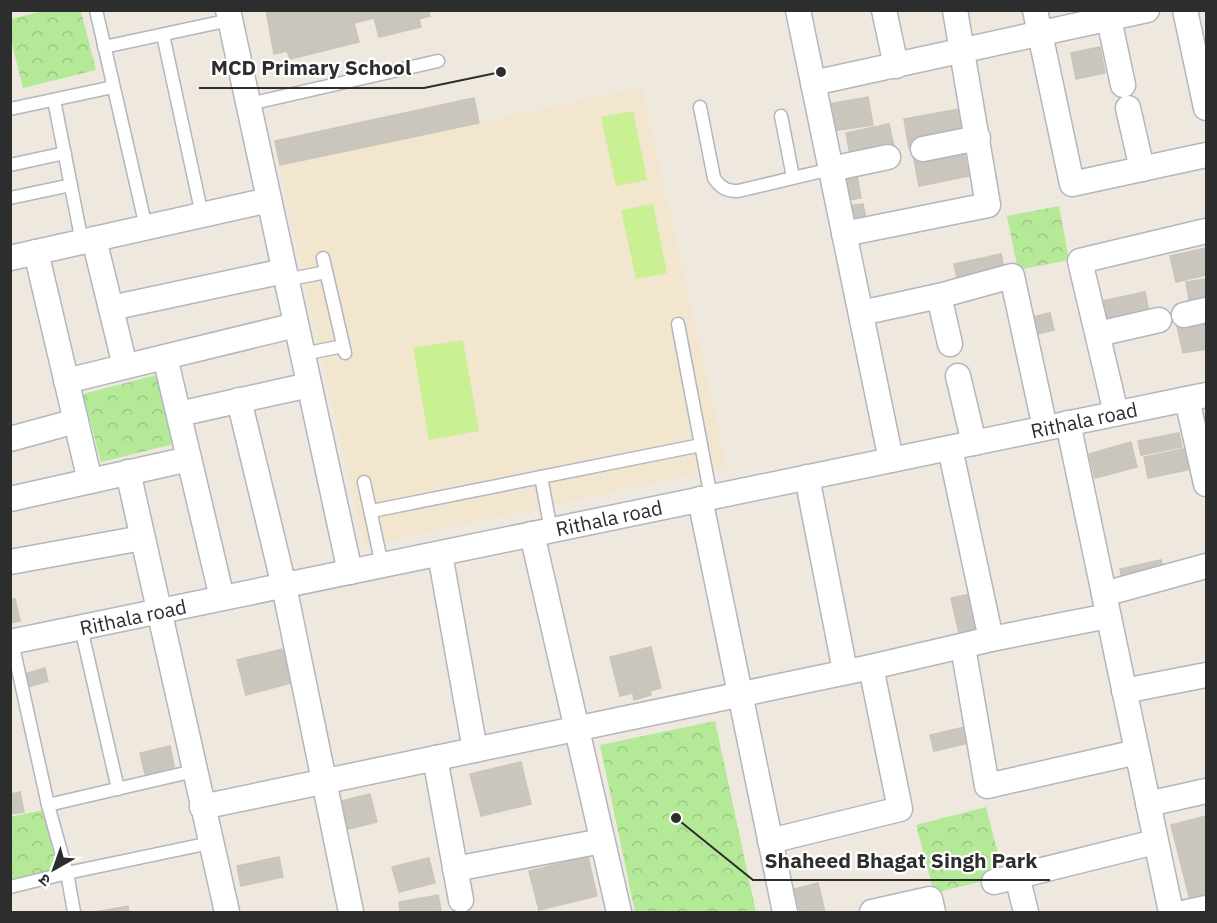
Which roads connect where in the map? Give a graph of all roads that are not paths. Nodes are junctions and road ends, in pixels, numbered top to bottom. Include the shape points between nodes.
1 (96, 10) edge
2 (798, 10) edge
3 (884, 10) edge
4 (955, 10) edge
5 (1035, 10) edge
6 (1147, 10) edge
7 (1185, 10) edge
8 (229, 15) edge
9 (1108, 19) junction
10 (1040, 34) junction
11 (163, 35) junction
12 (104, 47) junction
13 (963, 51) junction
14 (438, 61) dead end
15 (896, 66) junction
16 (813, 83) junction
17 (112, 87) junction
18 (54, 100) junction
19 (1206, 100) edge
20 (249, 104) junction
21 (700, 107) dead end
22 (10, 109) edge
23 (781, 116) dead end
24 (978, 138) junction
25 (923, 149) dead end
26 (64, 153) junction
27 (1206, 155) edge
28 (888, 157) dead end
29 (10, 165) edge
30 (831, 169) junction
31 (1142, 169) junction
32 (793, 177) junction
33 (71, 185) junction
34 (10, 198) edge
35 (269, 200) junction
36 (202, 215) junction
37 (146, 227) junction
38 (1206, 231) edge
39 (844, 234) junction
40 (88, 241) junction
41 (36, 252) junction
42 (10, 258) edge
43 (323, 258) dead end
44 (326, 272) junction
45 (285, 276) junction
46 (939, 296) junction
47 (111, 308) junction
48 (861, 313) junction
49 (1159, 320) dead end
50 (678, 324) dead end
51 (296, 325) junction
52 (1098, 334) junction
53 (950, 344) dead end
54 (303, 354) junction
55 (165, 357) junction
56 (125, 366) junction
57 (958, 376) dead end
58 (66, 381) junction
59 (309, 385) junction
60 (1197, 397) edge
61 (239, 400) junction
62 (1116, 413) junction
63 (178, 414) junction
64 (76, 421) junction
65 (1056, 426) junction
66 (11, 438) edge
67 (701, 445) junction
68 (962, 445) junction
69 (189, 459) junction
70 (891, 460) junction
71 (128, 472) junction
72 (541, 477) junction
73 (807, 477) junction
74 (90, 481) junction
75 (364, 482) dead end
76 (1206, 484) edge
77 (706, 498) junction
78 (10, 499) edge
79 (372, 511) junction
80 (541, 532) junction
81 (142, 538) junction
82 (440, 554) junction
83 (10, 562) edge
84 (382, 565) junction
85 (1206, 566) edge
86 (350, 572) junction
87 (284, 586) junction
88 (222, 598) junction
89 (1106, 605) junction
90 (158, 612) junction
91 (81, 628) junction
92 (991, 639) junction
93 (11, 642) edge
94 (963, 647) junction
95 (871, 667) junction
96 (845, 671) junction
97 (1206, 675) edge
98 (1124, 691) junction
99 (740, 694) junction
100 (576, 729) junction
101 (475, 750) junction
102 (1137, 752) junction
103 (435, 758) junction
104 (194, 771) junction
105 (324, 782) junction
106 (118, 789) junction
107 (1206, 791) edge
108 (1148, 804) junction
109 (48, 805) junction
110 (202, 807) junction
111 (602, 841) junction
112 (770, 841) junction
113 (1155, 842) junction
114 (210, 843) junction
115 (455, 869) junction
116 (67, 873) junction
117 (1017, 876) junction
118 (994, 882) dead end
119 (10, 887) edge
120 (461, 900) dead end
121 (1206, 909) edge
122 (75, 912) edge
123 (227, 912) edge
124 (351, 912) edge
125 (619, 912) edge
126 (785, 912) edge
127 (872, 912) edge
128 (933, 912) edge
129 (1026, 912) edge
130 (1171, 912) edge
131 (1187, 912) edge

1 - 12 lane
2 - 16 street
3 - 15 street
4 - 13 street
5 - 10 street
6 - 9 street
7 - 19 street
8 - 11 lane
8 - 20 street
9 - 10 street
9 - 31 street
10 - 13 street
10 - 31 street via 1072,184
11 - 12 lane
11 - 36 lane
12 - 17 lane
13 - 15 street
13 - 24 street
14 - 20 lane
15 - 16 street
16 - 30 street
17 - 18 lane
17 - 37 lane
18 - 22 lane
18 - 26 lane
20 - 35 street
21 - 32 lane via 714,178 721,187 738,191
23 - 32 lane
24 - 25 street
24 - 39 street via 988,205
26 - 29 lane
26 - 33 lane
27 - 31 street
28 - 30 street
30 - 32 lane
30 - 39 street
33 - 34 lane
33 - 40 lane
35 - 36 street
35 - 45 street
36 - 37 street
37 - 40 street
38 - 52 street via 1080,261
39 - 48 street
40 - 41 street
40 - 47 street
41 - 42 street
41 - 58 street
43 - 44 lane
44 - 45 lane
44 - 54 lane via 344,350
45 - 47 street
45 - 51 street
46 - 48 street
46 - 53 street
46 - 65 street via 1012,276
47 - 56 street
48 - 70 street
49 - 52 street
50 - 67 lane
51 - 54 street
51 - 55 street
52 - 62 street
54 - 59 street
55 - 56 street
55 - 63 street
56 - 58 street
57 - 68 street
58 - 64 street
59 - 61 street
59 - 86 street
60 - 62 street, Rithala road
60 - 76 street
61 - 63 street
61 - 87 street
62 - 65 street, Rithala road
63 - 69 street
64 - 66 street
64 - 74 street
65 - 68 street, Rithala road
65 - 89 street
67 - 72 lane
67 - 77 lane
68 - 70 street, Rithala road
68 - 92 street
69 - 71 street
69 - 88 street
70 - 73 street, Rithala road
71 - 74 street
71 - 81 street
72 - 79 lane
72 - 80 lane
73 - 77 street, Rithala road
73 - 96 street
74 - 78 street
75 - 79 lane
77 - 80 street, Rithala road
77 - 99 street
79 - 84 lane
80 - 82 street, Rithala road
80 - 100 street
81 - 83 street
81 - 90 street
82 - 84 street, Rithala road
82 - 101 street
84 - 86 street, Rithala road
85 - 89 street
86 - 87 street, Rithala road
87 - 88 street, Rithala road
87 - 105 street
88 - 90 street, Rithala road
89 - 92 street
89 - 98 street
90 - 91 street, Rithala road
90 - 104 street
91 - 93 street, Rithala road
91 - 106 lane
92 - 94 street
93 - 109 lane
94 - 95 street
94 - 102 street via 987,786
95 - 96 street
95 - 112 street via 900,809
96 - 99 street
97 - 98 street
98 - 102 street
99 - 100 street
99 - 112 street
100 - 101 street
100 - 111 street
101 - 103 street
102 - 108 street
103 - 105 street
103 - 115 street
104 - 106 lane
104 - 110 street
105 - 110 street
105 - 124 street
106 - 109 lane
107 - 108 street
108 - 113 street
109 - 116 lane
110 - 114 street
111 - 115 street
111 - 125 street
112 - 126 street
113 - 117 street
113 - 130 street
114 - 116 lane
114 - 123 street
115 - 120 street
116 - 119 lane
116 - 122 lane
117 - 118 street
117 - 129 street
121 - 131 street
127 - 128 street via 930,899

